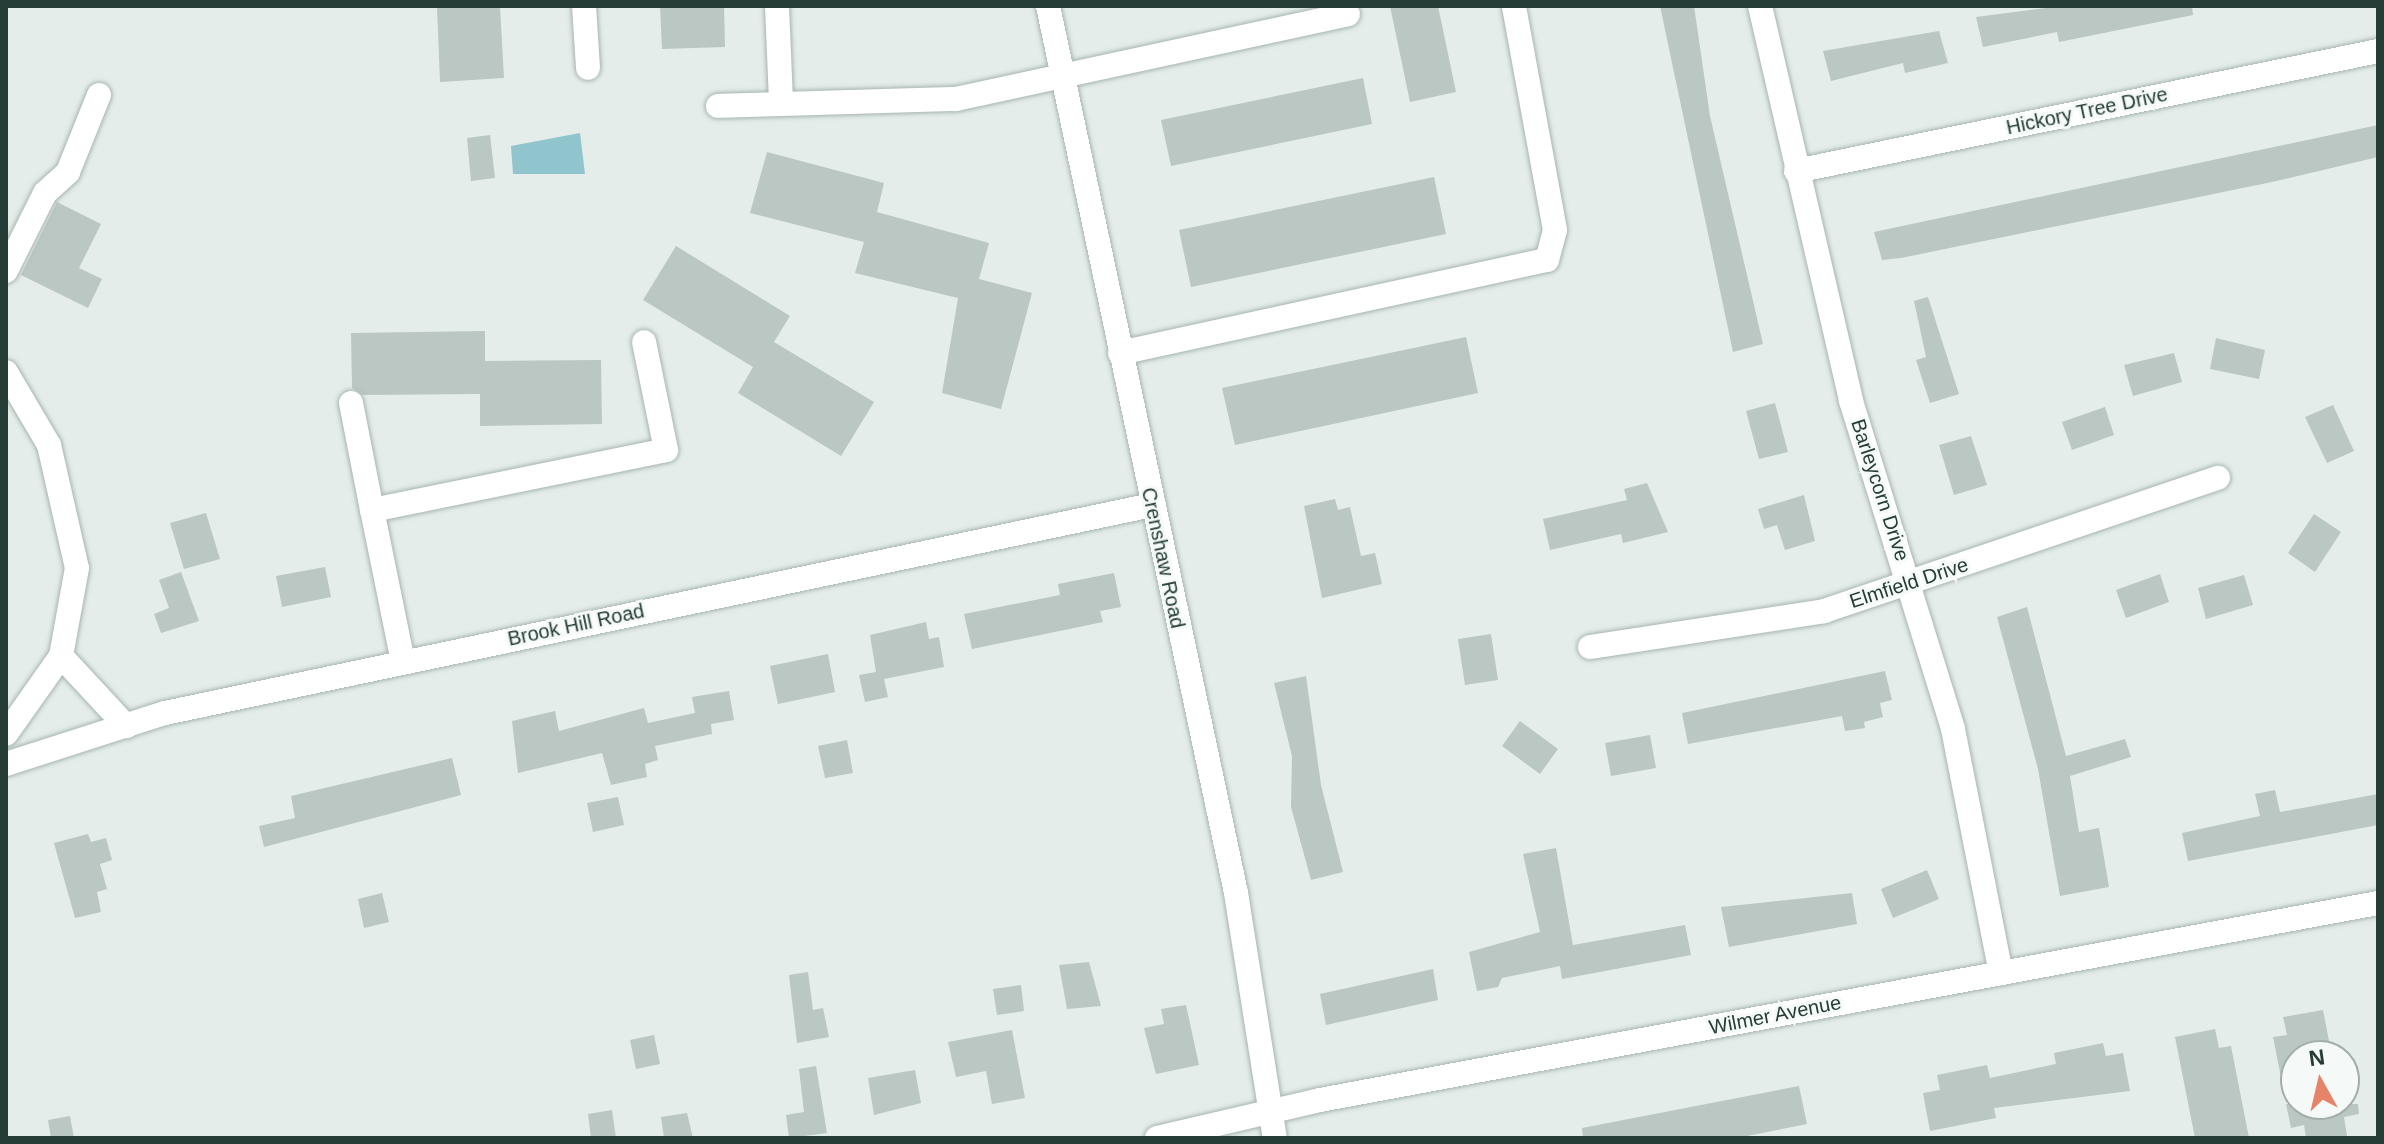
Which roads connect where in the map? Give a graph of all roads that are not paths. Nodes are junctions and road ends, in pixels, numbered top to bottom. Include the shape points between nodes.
1 (584, 6) edge
2 (777, 6) edge
3 (1048, 6) edge
4 (1514, 6) edge
5 (1760, 6) edge
6 (1348, 14) dead end
7 (2378, 51) edge
8 (588, 68) dead end
9 (1063, 78) junction
10 (99, 95) dead end
11 (781, 103) junction
12 (718, 106) dead end
13 (1796, 171) junction
14 (6, 271) edge
15 (644, 342) dead end
16 (1120, 353) junction
17 (6, 372) edge
18 (351, 403) dead end
19 (2218, 478) dead end
20 (1152, 505) junction
21 (372, 510) junction
22 (1910, 583) junction
23 (1590, 647) dead end
24 (61, 656) junction
25 (403, 662) junction
26 (126, 726) junction
27 (6, 734) edge
28 (6, 764) edge
29 (2378, 903) edge
30 (2001, 973) junction
31 (1271, 1112) junction
32 (1170, 1137) edge
33 (1253, 1138) edge
34 (1275, 1138) edge

1 - 8 street
2 - 11 street
3 - 9 street, Crenshaw Road
4 - 16 street via 1555,230 1547,260
5 - 13 street, Barleycorn Drive
6 - 9 street
7 - 13 street, Hickory Tree Drive
9 - 11 street via 956,99
9 - 16 street, Crenshaw Road
10 - 14 street via 68,172 45,193
11 - 12 street
13 - 22 street, Barleycorn Drive via 1851,401
15 - 21 street via 666,450
16 - 20 street, Crenshaw Road
17 - 24 street via 49,445 64,492 77,568
18 - 21 street
19 - 22 street, Elmfield Drive
20 - 25 street, Brook Hill Road
20 - 31 street, Crenshaw Road via 1236,893
21 - 25 street
22 - 23 street, Elmfield Drive via 1770,624
22 - 30 street, Barleycorn Drive via 1953,729
24 - 26 street
24 - 27 street
25 - 26 street, Brook Hill Road
26 - 28 street, Brook Hill Road
29 - 30 street, Wilmer Avenue
30 - 31 street, Wilmer Avenue
31 - 32 street, Wilmer Avenue
31 - 33 street
31 - 34 street, Crenshaw Road

